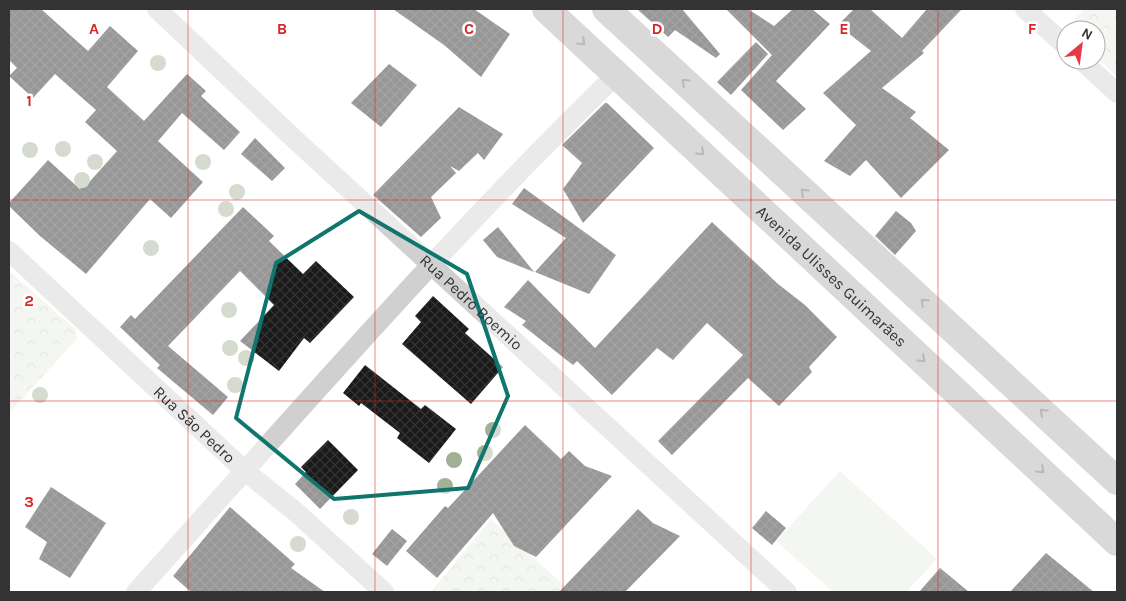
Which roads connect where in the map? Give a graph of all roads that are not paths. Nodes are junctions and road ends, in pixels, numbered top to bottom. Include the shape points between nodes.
1 (157, 9) edge
2 (546, 9) edge
3 (606, 9) edge
4 (1025, 9) edge
5 (1056, 37) edge
6 (1092, 70) edge
7 (617, 74) junction
8 (1117, 93) edge
9 (9, 251) edge
10 (431, 263) junction
11 (245, 471) junction
12 (1117, 481) edge
13 (1117, 542) edge
14 (136, 592) edge
15 (384, 592) edge
16 (787, 592) edge

1 - 10 street, Rua Pedro Boemio
2 -> 7 main road, Avenida Ulisses Guimarães
12 -> 3 main road
4 - 5 street
6 - 8 street
7 - 10 street
7 -> 13 main road, Avenida Ulisses Guimarães
9 - 11 street, Rua São Pedro
10 - 11 street
10 - 16 street, Rua Pedro Boemio
11 - 14 street
11 - 15 street, Rua São Pedro

